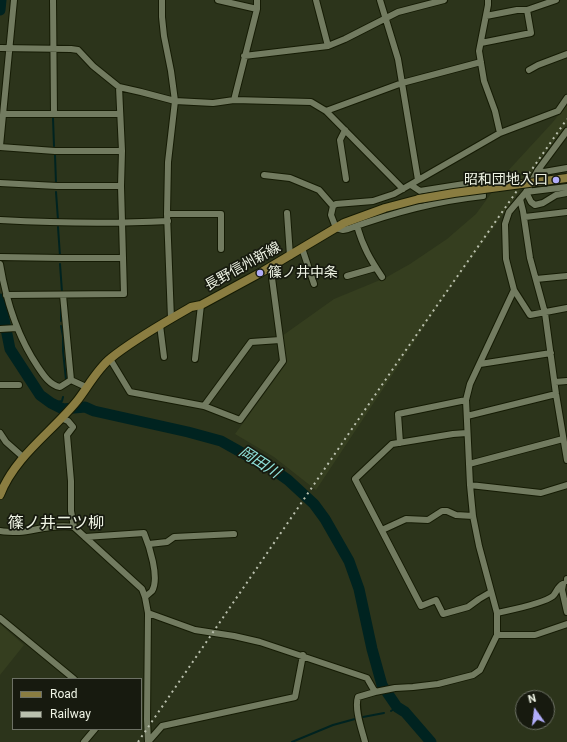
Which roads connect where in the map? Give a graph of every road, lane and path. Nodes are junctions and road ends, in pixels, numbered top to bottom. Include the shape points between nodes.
1 (14, 0) edge
2 (53, 0) edge
3 (162, 0) edge
4 (218, 0) edge
5 (257, 0) edge
6 (316, 0) edge
7 (380, 0) edge
8 (444, 0) edge
9 (488, 0) edge
10 (556, 0) edge
11 (257, 9) junction
12 (527, 10) junction
13 (486, 16) junction
14 (385, 18) junction
15 (481, 43) junction
16 (328, 46) junction
17 (1, 48) edge
18 (10, 48) junction
19 (53, 50) junction
20 (567, 54) edge
21 (244, 56) junction
22 (481, 62) junction
23 (530, 70) dead end
24 (402, 83) junction
25 (119, 87) junction
26 (567, 98) edge
27 (234, 100) junction
28 (175, 101) junction
29 (326, 111) junction
30 (4, 114) junction
31 (54, 114) junction
32 (120, 114) junction
33 (345, 130) junction
34 (567, 131) edge
35 (500, 133) junction
36 (0, 147) edge
37 (122, 151) junction
38 (567, 168) edge
39 (538, 170) junction
40 (264, 175) dead end
41 (567, 178) edge
42 (346, 179) dead end
43 (496, 179) dead end
44 (418, 180) junction
45 (482, 181) junction
46 (0, 183) edge
47 (411, 184) junction
48 (121, 186) junction
49 (567, 188) edge
50 (403, 189) junction
51 (543, 190) junction
52 (526, 192) junction
53 (567, 193) edge
54 (520, 199) junction
55 (333, 206) junction
56 (567, 212) edge
57 (286, 213) dead end
58 (167, 214) junction
59 (524, 217) junction
60 (0, 220) edge
61 (168, 221) junction
62 (122, 223) junction
63 (357, 226) junction
64 (336, 228) junction
65 (302, 248) junction
66 (221, 249) dead end
67 (290, 256) junction
68 (0, 257) edge
69 (122, 258) junction
70 (0, 264) edge
71 (272, 266) junction
72 (376, 268) junction
73 (347, 276) dead end
74 (567, 276) edge
75 (382, 278) dead end
76 (536, 279) junction
77 (314, 284) dead end
78 (514, 290) junction
79 (6, 295) junction
80 (64, 295) junction
81 (201, 305) junction
82 (567, 308) edge
83 (545, 313) junction
84 (171, 319) junction
85 (160, 325) junction
86 (0, 329) edge
87 (15, 329) junction
88 (280, 340) junction
89 (551, 353) junction
90 (164, 357) dead end
91 (195, 359) dead end
92 (110, 360) junction
93 (480, 364) junction
94 (71, 380) junction
95 (567, 381) edge
96 (555, 382) junction
97 (0, 385) edge
98 (19, 385) dead end
99 (86, 387) junction
100 (556, 394) junction
101 (466, 400) junction
102 (204, 406) junction
103 (467, 416) junction
104 (62, 417) junction
105 (565, 428) edge
106 (0, 433) edge
107 (467, 433) junction
108 (563, 439) junction
109 (400, 443) junction
110 (23, 457) junction
111 (567, 460) edge
112 (469, 464) junction
113 (470, 485) junction
114 (567, 485) edge
115 (0, 495) edge
116 (474, 516) junction
117 (74, 527) junction
118 (382, 530) junction
119 (0, 531) edge
120 (234, 534) dead end
121 (85, 538) junction
122 (149, 544) junction
123 (564, 588) edge
124 (491, 592) junction
125 (145, 597) junction
126 (567, 612) edge
127 (148, 613) junction
128 (497, 613) junction
129 (0, 618) edge
130 (567, 624) edge
131 (497, 635) junction
132 (303, 655) junction
133 (73, 678) edge
134 (375, 692) junction
135 (147, 720) junction
136 (142, 723) edge
137 (94, 730) edge
138 (84, 742) edge
139 (148, 742) edge
140 (365, 742) edge

1 - 18 street
2 - 19 street
3 - 28 street via 164,36
4 - 11 street
5 - 11 street
6 - 16 street
7 - 14 street
8 - 14 street
9 - 13 street
10 - 12 street
11 - 21 street
12 - 13 street
12 - 15 street via 531,33
13 - 15 street
14 - 16 street
14 - 24 street via 398,59
15 - 22 street
16 - 21 street
17 - 18 street
18 - 19 street
18 - 30 street
19 - 25 street via 78,50
19 - 31 street
20 - 23 street
21 - 27 street
22 - 24 street
22 - 35 street via 484,81
24 - 29 street
24 - 44 street
25 - 28 street
25 - 32 street
26 - 35 street via 558,111
27 - 28 street
27 - 29 street via 311,102
28 - 58 street via 168,162
29 - 33 street
30 - 31 street
30 - 36 street
31 - 32 street
32 - 37 street
33 - 42 street via 340,140
33 - 50 street
34 - 39 street
35 - 44 street
36 - 37 street via 55,151
37 - 48 street
38 - 39 street via 544,172
39 - 51 street
39 - 52 street
40 - 55 street via 290,178 319,190
41 - 64 main road, 長野信州新線, bridge via 418,199 351,220
43 - 45 street
44 - 47 street
45 - 47 street via 420,191
45 - 63 street via 484,196 423,205
46 - 48 street
47 - 50 street
48 - 62 street
49 - 51 street
50 - 55 street via 373,201
51 - 52 street
52 - 53 street via 535,205
52 - 54 street
54 - 59 street
54 - 78 street via 509,212 505,231 506,259
55 - 64 street via 331,215
56 - 59 street
57 - 67 street
58 - 61 street
58 - 66 street via 221,214
59 - 76 street
60 - 62 street
61 - 62 street
61 - 84 street
62 - 69 street
63 - 64 street via 343,230
63 - 72 street via 366,253
64 - 65 main road, 長野信州新線
65 - 67 main road, 長野信州新線
65 - 77 street
67 - 71 main road, 長野信州新線
68 - 69 street
69 - 80 street via 124,294
70 - 79 street
71 - 81 main road, 長野信州新線
71 - 88 street
72 - 73 street
72 - 75 street
74 - 76 street
76 - 83 street
78 - 83 street via 530,315
78 - 93 street
79 - 80 street
79 - 87 street
80 - 94 street
81 - 84 main road, 長野信州新線 via 191,307
81 - 91 street
82 - 83 street
83 - 89 street
84 - 85 main road, 長野信州新線
85 - 90 street
85 - 92 main road, 長野信州新線
86 - 87 street
87 - 94 street via 28,354 53,385 60,387
88 - 102 street via 251,342
88 - 102 street via 283,362 240,420
89 - 93 street
89 - 96 street
92 - 99 main road, 長野信州新線
92 - 102 street via 130,392
93 - 101 street via 470,384
94 - 99 street
95 - 96 street
96 - 100 street
97 - 98 street
99 - 104 main road, 長野信州新線
100 - 103 street
100 - 105 street
101 - 103 street
101 - 109 street via 398,414
103 - 107 street
104 - 110 main road, 長野信州新線
104 - 117 street via 73,427 68,435
105 - 108 street
106 - 110 street
107 - 109 street
107 - 112 street
108 - 111 street
108 - 112 street
109 - 118 street via 392,444 355,479
110 - 115 main road, 長野信州新線
112 - 113 street
113 - 114 street via 541,493
113 - 116 street
116 - 118 street via 442,511 428,520 406,519
116 - 124 street
117 - 119 street
117 - 121 street
118 - 124 street via 421,606 436,600 442,614 468,607
120 - 122 street via 174,537 166,542
121 - 122 street via 144,533
121 - 125 street via 142,590
122 - 125 street via 155,573 153,590
123 - 126 street
123 - 128 street via 563,584 553,596 533,604
124 - 128 street
125 - 127 street
127 - 132 street via 195,630 234,636
127 - 135 street
128 - 131 street
129 - 133 street
130 - 131 street via 535,635
131 - 134 street via 480,670 473,675 438,684
132 - 134 street via 367,678
132 - 139 street via 295,697 162,726
134 - 140 street via 358,698 356,702
135 - 136 street
135 - 139 street
137 - 138 street

